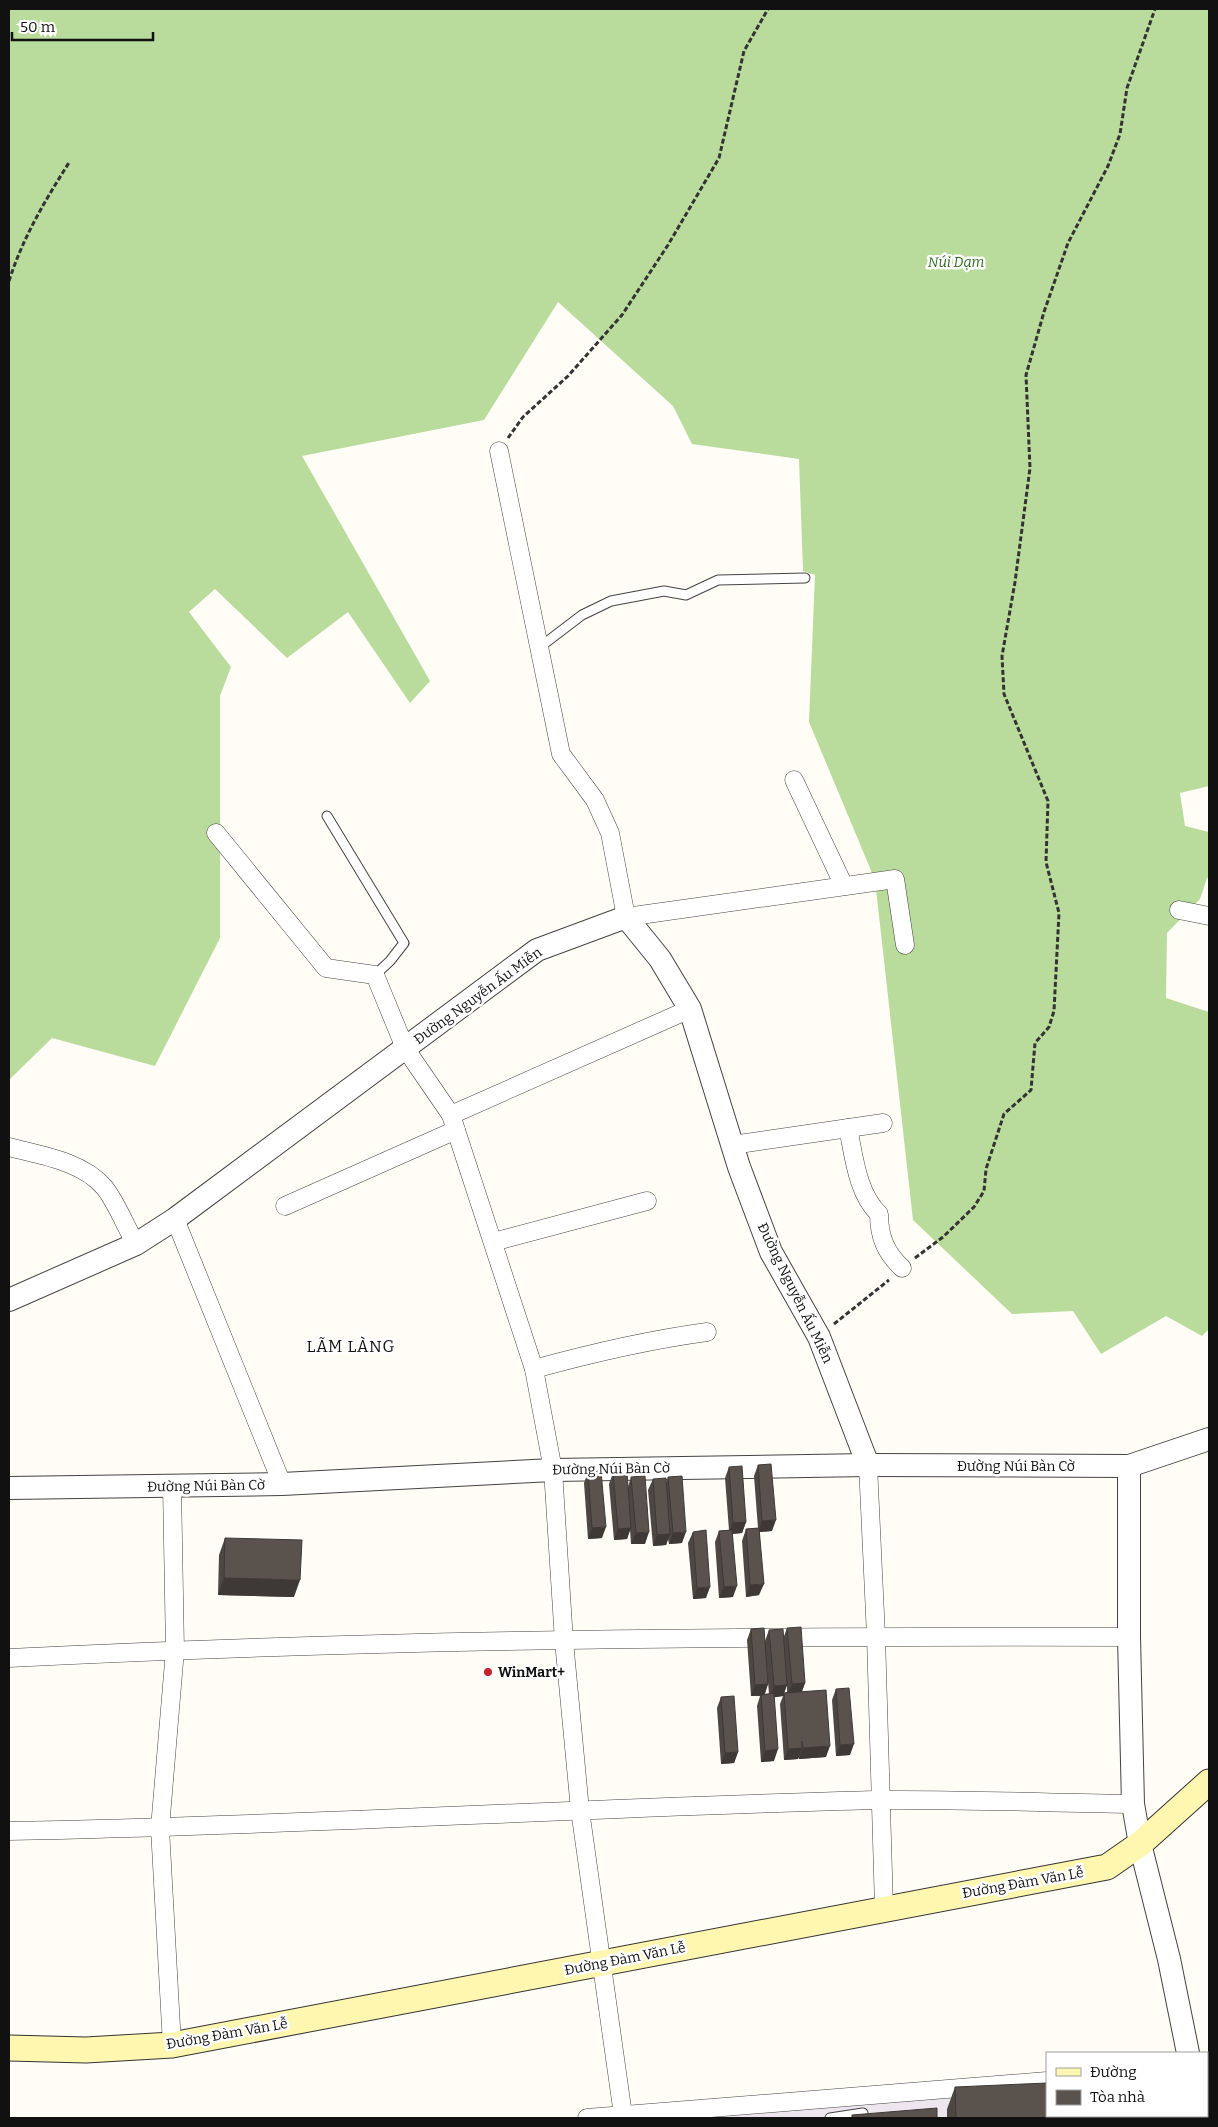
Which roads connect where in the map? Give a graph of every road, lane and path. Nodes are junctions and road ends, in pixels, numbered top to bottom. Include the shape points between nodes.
1 (768, 9) edge
2 (1155, 9) edge
3 (70, 160) dead end
4 (9, 281) edge
5 (499, 451) joint
6 (805, 578) dead end
7 (540, 647) junction
8 (794, 780) dead end
9 (327, 816) dead end
10 (216, 832) dead end
11 (844, 886) junction
12 (1179, 910) dead end
13 (1209, 916) edge
14 (626, 917) junction
15 (905, 945) dead end
16 (375, 975) junction
17 (690, 1009) junction
18 (405, 1048) junction
19 (454, 1122) junction
20 (883, 1123) dead end
21 (848, 1128) junction
22 (732, 1145) junction
23 (9, 1147) edge
24 (647, 1201) dead end
25 (285, 1206) dead end
26 (174, 1219) junction
27 (493, 1242) junction
28 (136, 1244) junction
29 (902, 1268) junction
30 (9, 1300) edge
31 (707, 1332) dead end
32 (819, 1337) junction
33 (534, 1369) junction
34 (1209, 1439) edge
35 (868, 1465) junction
36 (1129, 1466) junction
37 (553, 1470) junction
38 (282, 1484) junction
39 (172, 1486) junction
40 (9, 1488) edge
41 (876, 1636) junction
42 (1129, 1637) junction
43 (564, 1641) junction
44 (175, 1650) junction
45 (9, 1658) edge
46 (1209, 1782) edge
47 (882, 1800) junction
48 (1133, 1804) junction
49 (580, 1810) junction
50 (160, 1828) junction
51 (9, 1831) edge
52 (1140, 1844) junction
53 (884, 1908) junction
54 (600, 1964) junction
55 (172, 2045) junction
56 (9, 2048) edge
57 (1188, 2052) edge
58 (1046, 2081) edge
59 (863, 2112) edge
60 (623, 2115) junction
61 (587, 2118) edge
62 (830, 2118) edge

1 - 5 path via 744,51 719,158 668,245 622,315 568,376 522,417
2 - 29 path via 1127,88 1120,134 1108,166 1068,243 1026,375 1030,468 1002,656 1004,694 1048,801 1046,862 1059,913 1054,1011 1049,1027 1035,1043 1031,1090 1004,1114 986,1169 984,1190 974,1207 943,1237
3 - 4 path via 32,225
5 - 7 street
6 - 7 lane via 718,580 686,595 664,591 611,601 582,615
7 - 14 street via 561,754 595,800 610,833
8 - 11 street
9 - 16 lane via 404,943
10 - 16 street via 326,968
11 - 14 street
11 - 15 street via 895,879
12 - 13 street
14 - 17 street, Đường Nguyễn Ấu Miễn via 660,960
14 - 18 street, Đường Nguyễn Ấu Miễn via 537,950
16 - 18 street
17 - 19 street
17 - 22 street, Đường Nguyễn Ấu Miễn
18 - 19 street
18 - 26 street, Đường Nguyễn Ấu Miễn
19 - 25 street
19 - 27 street
20 - 21 street
21 - 22 street
21 - 29 street via 858,1175 871,1206 879,1214 879,1229 889,1256
22 - 32 street, Đường Nguyễn Ấu Miễn via 771,1252
23 - 28 street via 61,1161 96,1180 111,1197
24 - 27 street
26 - 28 street, Đường Nguyễn Ấu Miễn
26 - 38 street
27 - 33 street
28 - 30 street, Đường Nguyễn Ấu Miễn
29 - 32 path
31 - 33 street via 656,1339
32 - 35 street, Đường Nguyễn Ấu Miễn
33 - 37 street
34 - 36 street, Đường Núi Bàn Cờ
35 - 36 street, Đường Núi Bàn Cờ
35 - 37 street, Đường Núi Bàn Cờ
35 - 41 street
36 - 42 street
37 - 38 street, Đường Núi Bàn Cờ
37 - 43 street
38 - 39 street, Đường Núi Bàn Cờ
39 - 40 street, Đường Núi Bàn Cờ
39 - 44 street
41 - 42 street
41 - 43 street
41 - 47 street
42 - 48 street
43 - 44 street
43 - 49 street
44 - 45 street
44 - 50 street
46 - 52 main road, Đường Đàm Văn Lễ
47 - 48 street
47 - 49 street
47 - 53 street
48 - 52 street
49 - 50 street
49 - 54 street
50 - 51 street
50 - 55 street
52 - 53 main road, Đường Đàm Văn Lễ via 1107,1868
52 - 57 street via 1169,1959
53 - 54 main road, Đường Đàm Văn Lễ
54 - 55 main road, Đường Đàm Văn Lễ
54 - 60 street
55 - 56 main road, Đường Đàm Văn Lễ via 86,2050
58 - 60 street
59 - 62 lane
60 - 61 street

